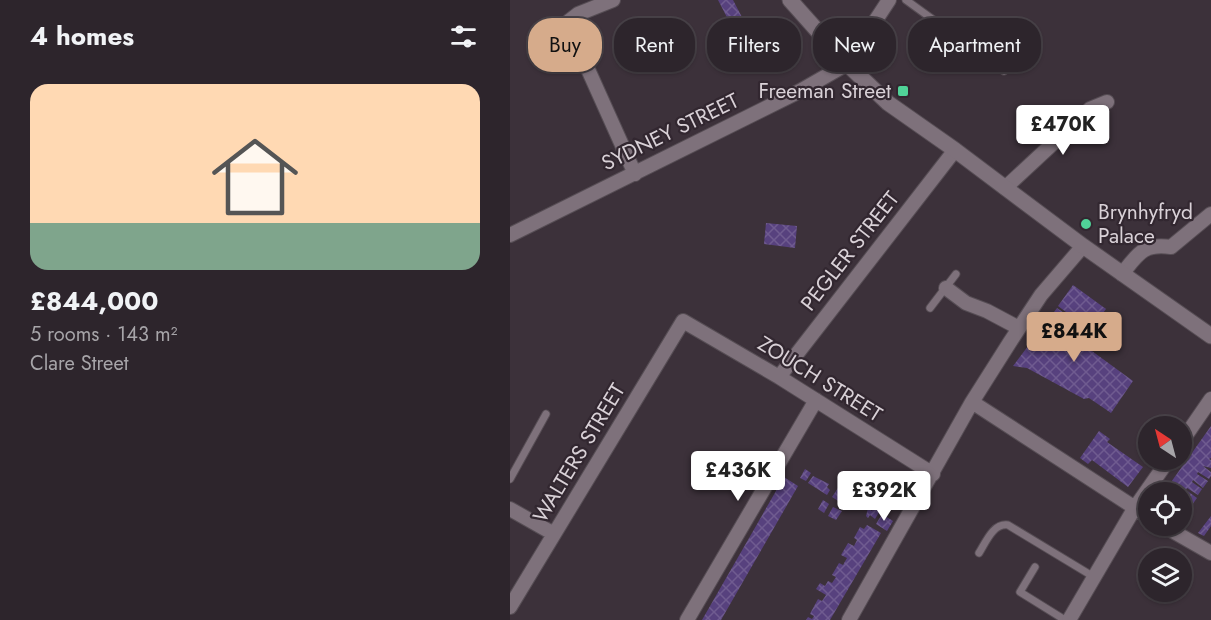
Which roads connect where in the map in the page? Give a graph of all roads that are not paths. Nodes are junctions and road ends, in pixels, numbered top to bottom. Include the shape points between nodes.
1 (613, 0) edge
2 (790, 0) edge
3 (889, 0) edge
4 (906, 0) edge
5 (877, 18) edge
6 (931, 18) edge
7 (813, 26) edge
8 (833, 72) edge
9 (855, 72) edge
10 (1107, 102) dead end
11 (955, 150) junction
12 (635, 174) junction
13 (1005, 188) junction
14 (1211, 214) edge
15 (510, 235) edge
16 (1083, 246) junction
17 (1122, 273) junction
18 (956, 274) dead end
19 (946, 288) junction
20 (930, 308) dead end
21 (683, 321) joint
22 (1019, 328) junction
23 (1211, 336) edge
24 (779, 377) junction
25 (1211, 399) edge
26 (816, 400) junction
27 (972, 402) junction
28 (546, 414) dead end
29 (1192, 427) edge
30 (1161, 470) edge
31 (933, 474) junction
32 (510, 479) edge
33 (510, 509) edge
34 (1134, 509) junction
35 (1138, 511) edge
36 (554, 534) junction
37 (1181, 536) edge
38 (979, 554) dead end
39 (1211, 554) edge
40 (1035, 567) dead end
41 (1094, 577) junction
42 (510, 607) edge
43 (687, 620) edge
44 (849, 620) edge
45 (1067, 620) edge

1 - 12 street via 569,21
2 - 7 street
3 - 5 street
4 - 6 lane
8 - 12 street, SYDNEY STREET
9 - 11 street via 888,103
10 - 13 street via 1090,109
11 - 13 street
11 - 24 street, PEGLER STREET
12 - 15 street, SYDNEY STREET
13 - 16 street
14 - 17 street via 1171,247 1147,248 1139,253
16 - 17 street
16 - 22 street
17 - 23 street
18 - 19 lane
19 - 20 lane
19 - 22 street via 966,303
21 - 24 street, ZOUCH STREET
21 - 36 street, WALTERS STREET
22 - 27 street
24 - 26 street, ZOUCH STREET
25 - 29 street
26 - 31 street, ZOUCH STREET
26 - 43 street
27 - 31 street
27 - 34 street
28 - 32 lane
30 - 34 street
31 - 44 street
33 - 36 street
34 - 35 street
34 - 41 street
36 - 42 street, WALTERS STREET
37 - 39 street
38 - 41 lane via 992,532 1003,524
40 - 45 lane via 1020,592
41 - 45 street

